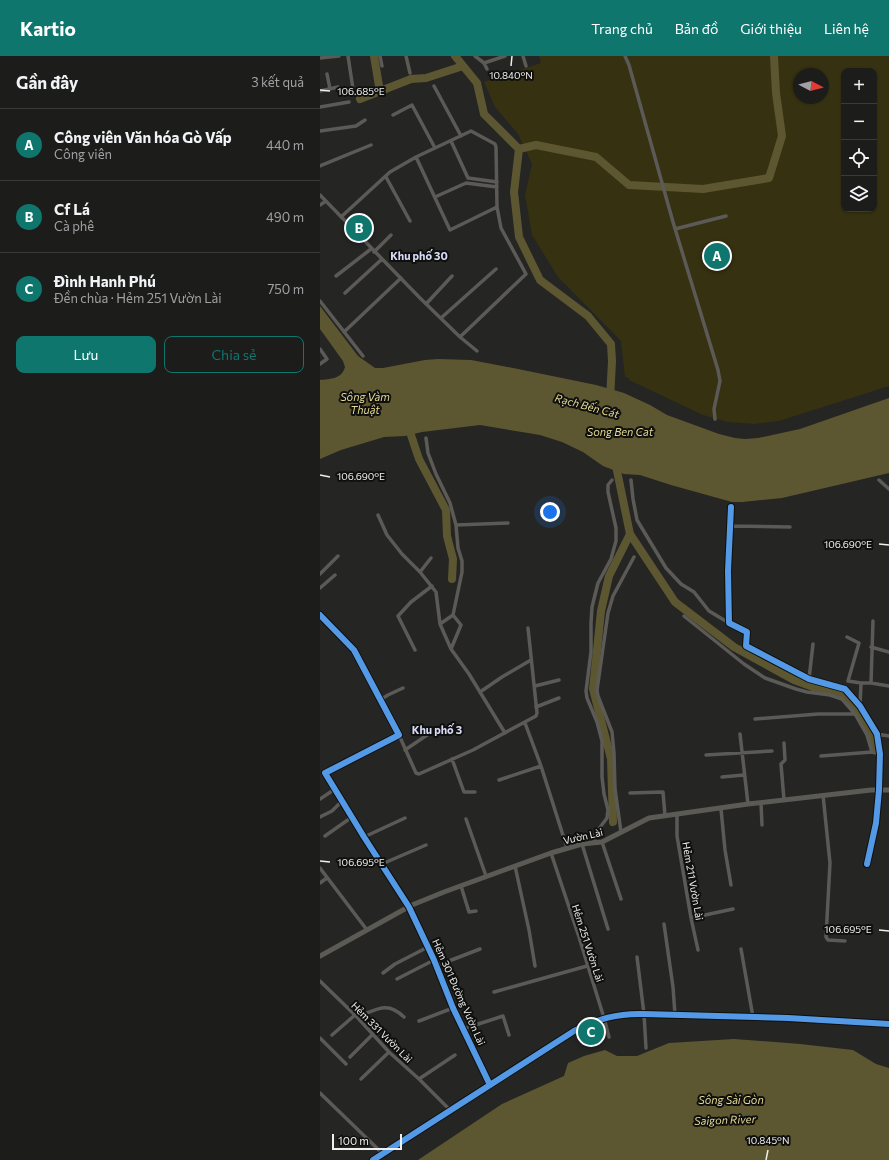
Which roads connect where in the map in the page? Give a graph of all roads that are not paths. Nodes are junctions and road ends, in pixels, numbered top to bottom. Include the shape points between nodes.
1 (339, 56) edge
2 (348, 56) edge
3 (380, 56) edge
4 (406, 56) edge
5 (476, 56) edge
6 (505, 56) edge
7 (523, 56) edge
8 (625, 56) edge
9 (320, 58) edge
10 (484, 63) junction
11 (382, 66) dead end
12 (526, 66) dead end
13 (487, 68) dead end
14 (410, 73) dead end
15 (327, 74) dead end
16 (434, 86) dead end
17 (338, 87) dead end
18 (353, 88) dead end
19 (330, 89) junction
20 (320, 91) edge
21 (349, 102) dead end
22 (320, 107) edge
23 (393, 114) dead end
24 (365, 120) dead end
25 (320, 131) edge
26 (461, 136) junction
27 (451, 141) junction
28 (371, 145) dead end
29 (435, 148) junction
30 (416, 157) junction
31 (320, 166) edge
32 (386, 177) junction
33 (468, 178) junction
34 (497, 182) junction
35 (466, 183) junction
36 (497, 187) junction
37 (320, 194) edge
38 (435, 197) junction
39 (326, 201) junction
40 (320, 205) edge
41 (497, 207) junction
42 (726, 216) dead end
43 (341, 217) junction
44 (410, 221) dead end
45 (675, 229) junction
46 (391, 235) dead end
47 (371, 249) junction
48 (374, 252) junction
49 (382, 259) junction
50 (496, 270) dead end
51 (336, 276) dead end
52 (452, 276) dead end
53 (401, 278) junction
54 (345, 293) dead end
55 (320, 301) edge
56 (426, 304) junction
57 (441, 318) junction
58 (344, 332) junction
59 (460, 337) junction
60 (320, 349) edge
61 (477, 351) dead end
62 (363, 356) dead end
63 (320, 364) edge
64 (715, 419) dead end
65 (426, 438) dead end
66 (612, 480) dead end
67 (631, 480) dead end
68 (879, 480) dead end
69 (889, 489) edge
70 (731, 506) dead end
71 (378, 515) dead end
72 (508, 523) dead end
73 (456, 525) junction
74 (730, 526) junction
75 (790, 526) dead end
76 (338, 556) dead end
77 (634, 557) dead end
78 (431, 558) dead end
79 (420, 572) junction
80 (320, 574) edge
81 (335, 575) dead end
82 (432, 586) junction
83 (320, 588) edge
84 (453, 615) junction
85 (684, 616) dead end
86 (321, 617) edge
87 (873, 621) dead end
88 (729, 623) junction
89 (440, 624) junction
90 (528, 628) dead end
91 (847, 637) dead end
92 (814, 644) dead end
93 (871, 647) junction
94 (450, 649) junction
95 (415, 650) dead end
96 (889, 652) edge
97 (531, 660) junction
98 (809, 679) junction
99 (559, 680) dead end
100 (848, 681) junction
101 (861, 683) junction
102 (871, 683) junction
103 (535, 686) junction
104 (889, 686) edge
105 (402, 688) dead end
106 (845, 689) junction
107 (480, 692) junction
108 (559, 698) dead end
109 (380, 700) junction
110 (860, 706) junction
111 (536, 707) junction
112 (854, 714) junction
113 (755, 718) dead end
114 (525, 723) junction
115 (433, 730) dead end
116 (505, 733) junction
117 (740, 734) dead end
118 (877, 734) junction
119 (399, 735) junction
120 (889, 736) edge
121 (784, 743) dead end
122 (405, 750) junction
123 (772, 751) dead end
124 (872, 752) junction
125 (742, 754) junction
126 (880, 754) junction
127 (706, 755) dead end
128 (821, 756) dead end
129 (452, 759) junction
130 (541, 766) junction
131 (325, 772) junction
132 (320, 775) edge
133 (744, 775) junction
134 (722, 776) dead end
135 (500, 780) dead end
136 (335, 789) junction
137 (879, 790) junction
138 (889, 790) edge
139 (475, 792) dead end
140 (630, 793) dead end
141 (823, 795) junction
142 (320, 799) edge
143 (784, 800) junction
144 (342, 801) junction
145 (761, 803) junction
146 (748, 804) junction
147 (721, 809) junction
148 (677, 814) junction
149 (665, 816) junction
150 (352, 817) junction
151 (320, 818) edge
152 (405, 818) dead end
153 (466, 819) dead end
154 (762, 825) dead end
155 (621, 832) junction
156 (325, 836) dead end
157 (364, 837) junction
158 (602, 842) junction
159 (594, 843) junction
160 (582, 844) junction
161 (426, 845) dead end
162 (567, 848) junction
163 (551, 853) junction
164 (382, 864) junction
165 (867, 864) dead end
166 (515, 866) junction
167 (320, 868) edge
168 (486, 876) junction
169 (327, 878) junction
170 (320, 883) edge
171 (731, 885) dead end
172 (461, 886) junction
173 (621, 899) dead end
174 (409, 907) junction
175 (733, 910) dead end
176 (476, 911) dead end
177 (691, 918) junction
178 (664, 924) dead end
179 (608, 929) dead end
180 (367, 930) junction
181 (845, 941) dead end
182 (428, 947) junction
183 (480, 948) dead end
184 (741, 949) dead end
185 (698, 950) dead end
186 (320, 956) edge
187 (636, 957) dead end
188 (434, 960) junction
189 (436, 966) junction
190 (535, 966) dead end
191 (587, 966) junction
192 (382, 973) dead end
193 (397, 979) dead end
194 (320, 981) edge
195 (494, 992) dead end
196 (453, 1008) junction
197 (644, 1014) junction
198 (675, 1015) junction
199 (356, 1016) junction
200 (404, 1017) dead end
201 (753, 1017) junction
202 (604, 1018) junction
203 (419, 1021) dead end
204 (889, 1024) edge
205 (463, 1030) junction
206 (332, 1035) dead end
207 (372, 1035) junction
208 (509, 1036) dead end
209 (609, 1037) dead end
210 (320, 1038) edge
211 (646, 1048) dead end
212 (389, 1052) junction
213 (455, 1055) dead end
214 (350, 1057) dead end
215 (346, 1064) dead end
216 (361, 1079) dead end
217 (419, 1079) junction
218 (490, 1085) junction
219 (320, 1093) edge
220 (450, 1110) junction
221 (383, 1154) junction
222 (373, 1160) edge

1 - 9 street
2 - 18 street
3 - 11 street
4 - 14 street
5 - 10 street
6 - 10 street
7 - 12 street
8 - 45 street
10 - 13 street
15 - 19 street
16 - 26 street
17 - 19 street
19 - 20 street
21 - 22 street
23 - 29 street via 412,105
24 - 25 street via 356,126
26 - 27 street
26 - 34 street via 471,131 495,144
27 - 29 street
27 - 33 street
28 - 31 street
29 - 30 street
30 - 32 street
30 - 38 street
32 - 43 street
32 - 44 street
33 - 34 street
33 - 35 street
34 - 36 street
35 - 36 street
35 - 38 street
36 - 41 street
37 - 39 street
38 - 41 street via 450,230
39 - 40 street
39 - 43 street
41 - 59 street via 501,228 526,273
42 - 45 street
43 - 47 street
45 - 64 street via 718,370 720,381 714,409
46 - 48 street
47 - 48 street
47 - 51 street
48 - 49 street
49 - 53 street
49 - 54 street
50 - 57 street
52 - 56 street
53 - 56 street
53 - 58 street
55 - 58 street
56 - 57 street
57 - 59 street
58 - 62 street
59 - 61 street
60 - 63 street via 327,359
65 - 73 street via 428,453 450,503
66 - 159 street via 608,492 616,528 616,541 611,559 598,583 592,606 591,652 586,691 602,741 602,777 608,810 607,818 595,834
67 - 88 street via 637,520 666,568 681,584 694,592 709,610
68 - 69 street
70 - 74 street
71 - 79 street via 387,535
72 - 73 street
73 - 84 street via 462,572
74 - 75 street
74 - 88 street
76 - 80 street
77 - 155 street via 618,585 612,602 605,629 598,690 612,732 615,789
78 - 79 street
79 - 82 street
81 - 83 street
82 - 89 street via 436,592
82 - 95 street via 398,616
84 - 89 street
84 - 94 street via 461,625
85 - 112 street via 760,676 796,690 840,697
86 - 109 street via 354,650
87 - 93 street
88 - 98 street via 746,632 746,646
89 - 94 street
90 - 97 street
91 - 100 street via 859,643
92 - 98 street
93 - 96 street
93 - 102 street
94 - 107 street
97 - 103 street
97 - 107 street
98 - 106 street
99 - 103 street
100 - 101 street
100 - 106 street
101 - 102 street
101 - 110 street
102 - 104 street
103 - 111 street
105 - 109 street
106 - 110 street
107 - 116 street
108 - 111 street
109 - 119 street
110 - 118 street
111 - 114 street via 536,716
112 - 113 street
112 - 124 street via 868,735
114 - 116 street
114 - 130 street
115 - 122 street
116 - 129 street
117 - 125 street
118 - 120 street
118 - 126 street
119 - 122 street
119 - 131 street
121 - 143 street via 785,760 781,764
122 - 129 street via 416,773 419,774
123 - 125 street
124 - 126 street
124 - 128 street
125 - 127 street
125 - 133 street
126 - 137 street
129 - 139 street via 464,792
130 - 135 street
130 - 162 street
131 - 132 street
131 - 136 street, Hẻm 301 Đường Vườn Lài
133 - 134 street
133 - 146 street
136 - 142 street
136 - 144 street, Hẻm 301 Đường Vườn Lài
137 - 138 main road, Vườn Lài
137 - 141 main road, Vườn Lài
137 - 165 street via 876,823
140 - 149 street via 664,792
141 - 143 main road, Vườn Lài
141 - 181 street via 830,862 826,939
143 - 145 main road, Vườn Lài
144 - 150 street, Hẻm 301 Đường Vườn Lài
144 - 151 street
145 - 146 main road, Vườn Lài
145 - 154 street
146 - 147 main road, Vườn Lài
147 - 148 main road, Vườn Lài
147 - 171 street
148 - 149 main road, Vườn Lài
148 - 177 street, Hẻm 211 Vườn Lài via 677,836
149 - 155 main road, Vườn Lài via 649,818
150 - 156 street
150 - 157 street, Hẻm 301 Đường Vườn Lài
152 - 157 street
153 - 168 street
155 - 158 main road, Vườn Lài
157 - 164 street, Hẻm 301 Đường Vườn Lài
158 - 159 main road, Vườn Lài
158 - 173 street
159 - 160 main road, Vườn Lài
160 - 162 main road, Vườn Lài
160 - 179 street
161 - 164 street
162 - 163 main road, Vườn Lài
163 - 166 main road, Vườn Lài
163 - 191 street, Hẻm 251 Vườn Lài
164 - 174 street, Hẻm 301 Đường Vườn Lài
166 - 168 main road, Vườn Lài
166 - 190 street
167 - 169 street
168 - 172 main road, Vườn Lài
169 - 170 street
169 - 180 street
172 - 174 main road, Vườn Lài
172 - 176 street via 469,912
174 - 180 main road, Vườn Lài
174 - 182 street, Hẻm 301 Đường Vườn Lài
175 - 177 street
177 - 185 street, Hẻm 211 Vườn Lài
178 - 198 street
180 - 186 main road, Vườn Lài
182 - 188 street, Hẻm 301 Đường Vườn Lài
182 - 192 street
183 - 189 street
184 - 201 street
187 - 197 street
188 - 189 street, Hẻm 301 Đường Vườn Lài
188 - 193 street
189 - 196 street, Hẻm 301 Đường Vườn Lài
191 - 195 street
191 - 202 street, Hẻm 251 Vườn Lài
194 - 199 street, Hẻm 331 Vườn Lài
196 - 203 street
196 - 205 street, Hẻm 301 Đường Vườn Lài
197 - 198 street
197 - 202 street
197 - 211 street
198 - 201 street
199 - 200 street via 387,1007
199 - 206 street
199 - 207 street, Hẻm 331 Vườn Lài
201 - 204 street
202 - 209 street, Hẻm 251 Vườn Lài
202 - 218 street via 574,1031
205 - 208 street via 503,1016
205 - 218 street, Hẻm 301 Đường Vườn Lài
207 - 212 street, Hẻm 331 Vườn Lài
207 - 214 street
210 - 215 street
212 - 216 street
212 - 217 street, Hẻm 331 Vườn Lài
213 - 217 street
217 - 220 street, Hẻm 331 Vườn Lài
218 - 220 street
219 - 221 street
220 - 221 street
221 - 222 street

